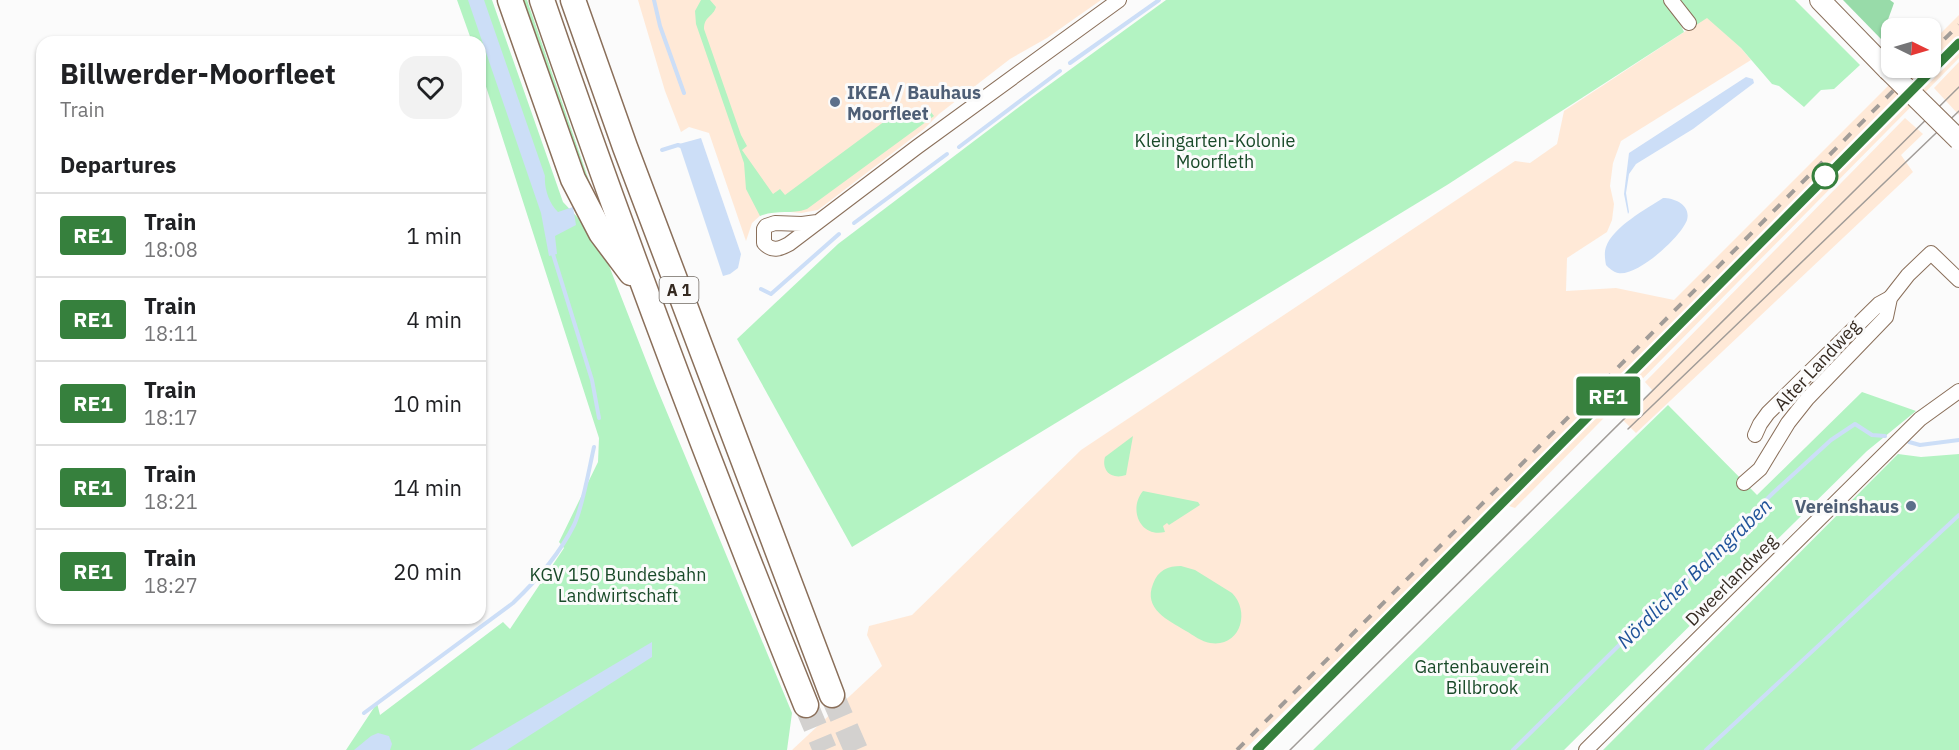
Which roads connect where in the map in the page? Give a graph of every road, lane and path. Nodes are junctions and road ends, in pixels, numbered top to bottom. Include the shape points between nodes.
1 (510, 0) edge
2 (542, 0) edge
3 (573, 0) edge
4 (591, 0) edge
5 (1119, 0) edge
6 (1671, 0) edge
7 (1820, 0) edge
8 (1689, 23) dead end
9 (598, 73) junction
10 (1959, 140) edge
11 (817, 222) dead end
12 (1959, 280) edge
13 (647, 295) junction
14 (1890, 298) junction
15 (1959, 391) edge
16 (1755, 435) dead end
17 (1744, 483) dead end
18 (832, 694) tunnel mouth
19 (806, 705) tunnel mouth
20 (1586, 750) edge

1 - 13 highway via 573,179 601,233
2 - 13 highway, A 1
3 - 9 highway, A 1
4 - 9 highway
5 - 11 street
6 - 8 street
7 - 10 main road, bridge
9 - 18 highway, A 1
12 - 14 street, Alter Landweg via 1931,253
13 - 19 highway, A 1 via 723,500
14 - 16 street, Alter Landweg via 1879,304 1768,413
14 - 17 street, Alter Landweg via 1886,317 1807,399 1760,469
15 - 20 street, Dweerlandweg via 1912,426

